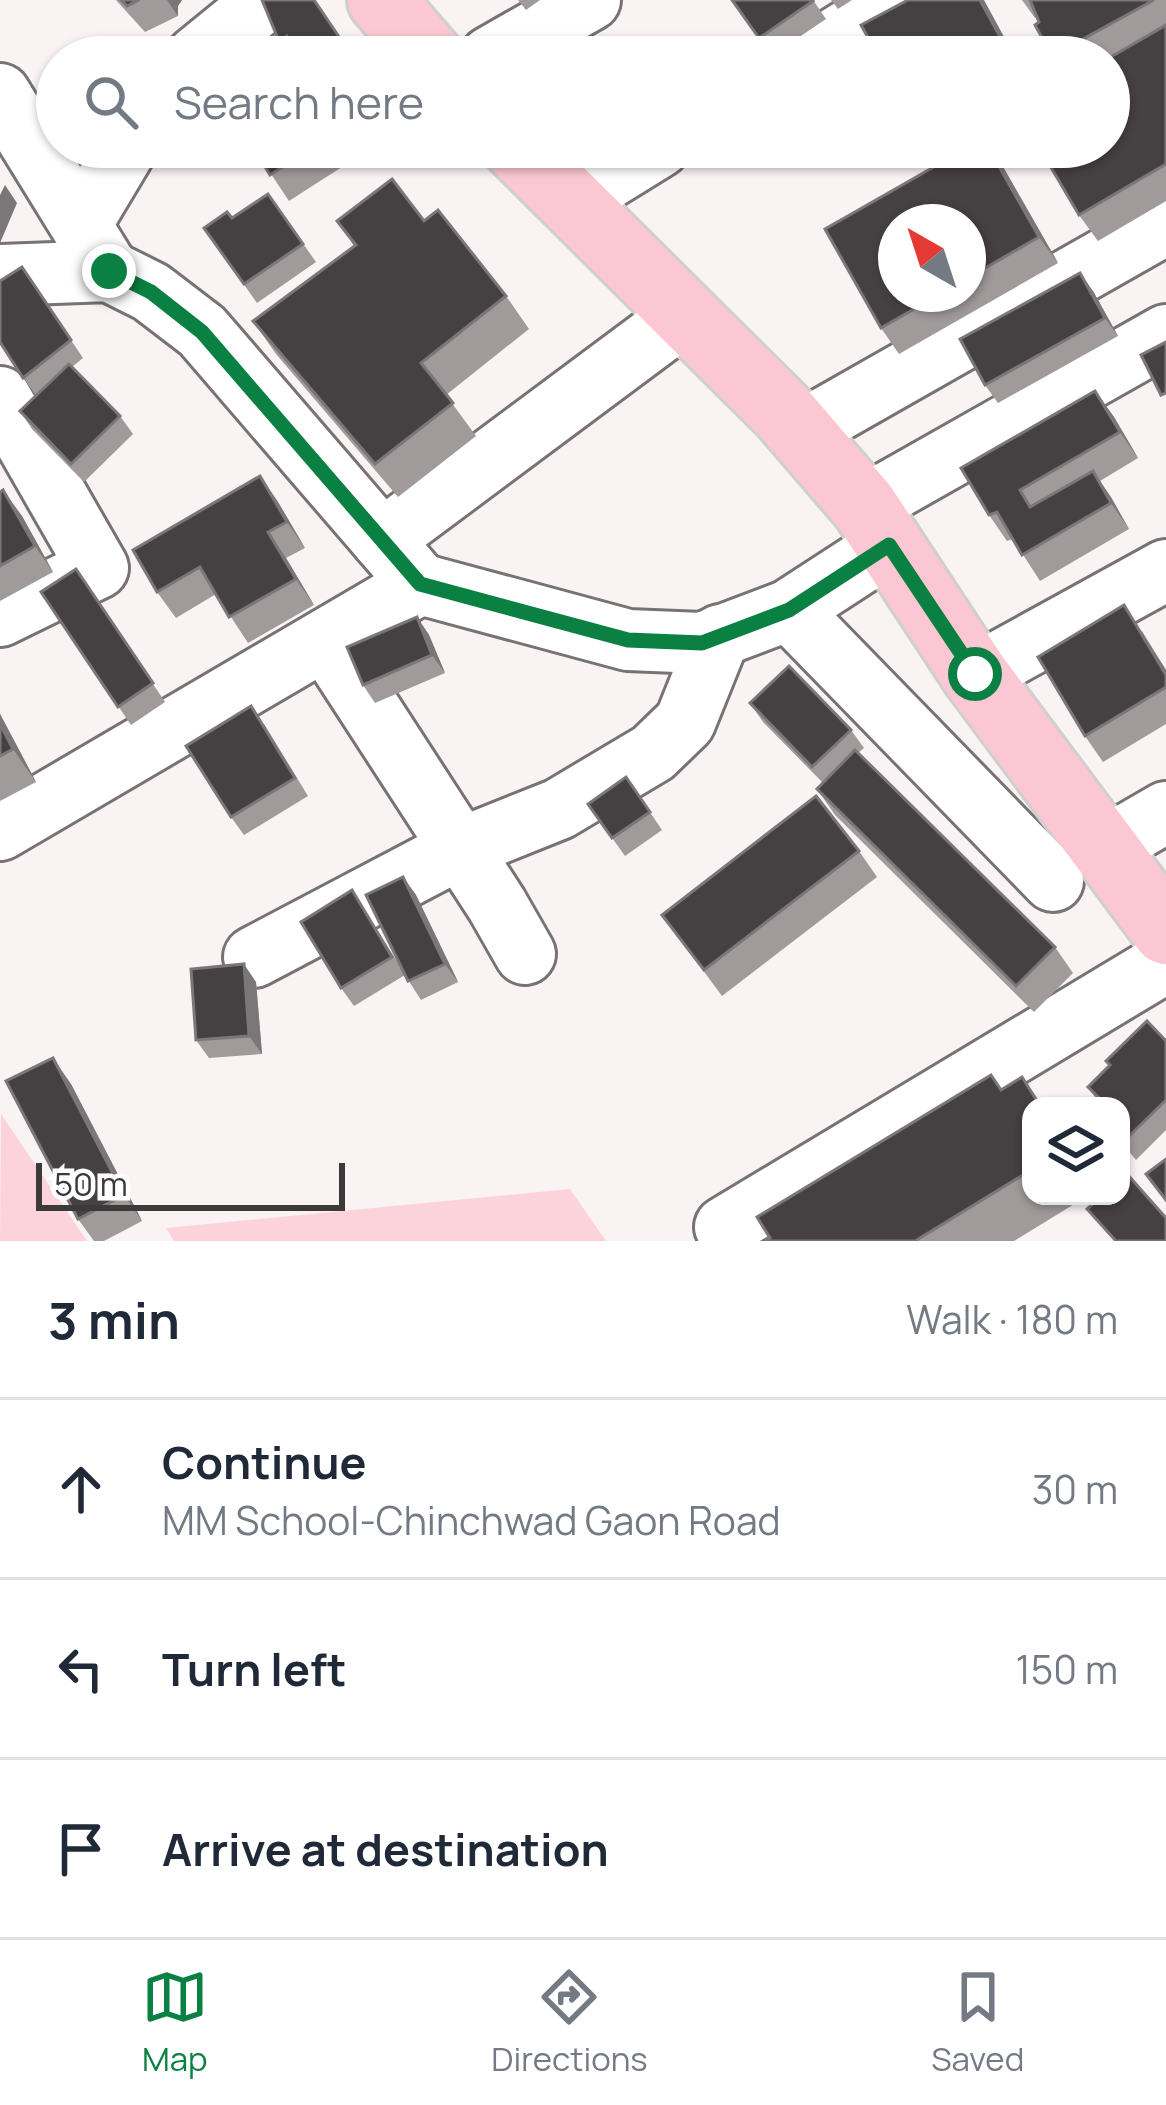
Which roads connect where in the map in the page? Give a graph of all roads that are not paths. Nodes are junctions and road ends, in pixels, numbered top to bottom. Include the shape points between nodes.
1 (266, 0) edge
2 (381, 0) edge
3 (590, 0) edge
4 (897, 0) edge
5 (222, 36) edge
6 (412, 36) edge
7 (527, 36) edge
8 (839, 36) edge
9 (0, 94) edge
10 (36, 152) edge
11 (46, 168) edge
12 (120, 168) edge
13 (537, 168) edge
14 (625, 168) edge
15 (570, 202) junction
16 (1166, 224) edge
17 (95, 248) junction
18 (0, 275) edge
19 (684, 315) junction
20 (1166, 335) edge
21 (0, 397) edge
22 (800, 433) junction
23 (877, 525) junction
24 (401, 562) junction
25 (1166, 570) edge
26 (789, 610) junction
27 (0, 616) edge
28 (720, 635) junction
29 (325, 640) junction
30 (975, 674) junction
31 (1166, 812) edge
32 (0, 830) edge
33 (459, 849) junction
34 (1079, 864) junction
35 (1166, 931) edge
36 (524, 954) dead end
37 (254, 957) dead end
38 (1166, 962) edge
39 (725, 1227) dead end

1 - 5 street
2 - 6 main road
3 - 7 street
4 - 8 street
9 - 10 street
11 - 17 street
12 - 17 street
13 - 15 main road
14 - 15 street
15 - 19 main road
16 - 22 street
17 - 18 street
17 - 24 street via 202,332
19 - 22 main road
19 - 24 street
20 - 23 street
21 - 27 street via 98,568
22 - 23 main road
23 - 26 street
23 - 30 main road
24 - 28 street via 628,640 702,643
24 - 29 street
25 - 30 street
26 - 28 street
26 - 34 street
28 - 33 street via 685,722 653,753 559,809
29 - 32 street
29 - 33 street
30 - 34 main road
31 - 34 street
33 - 36 street
33 - 37 street
34 - 35 main road
38 - 39 street

